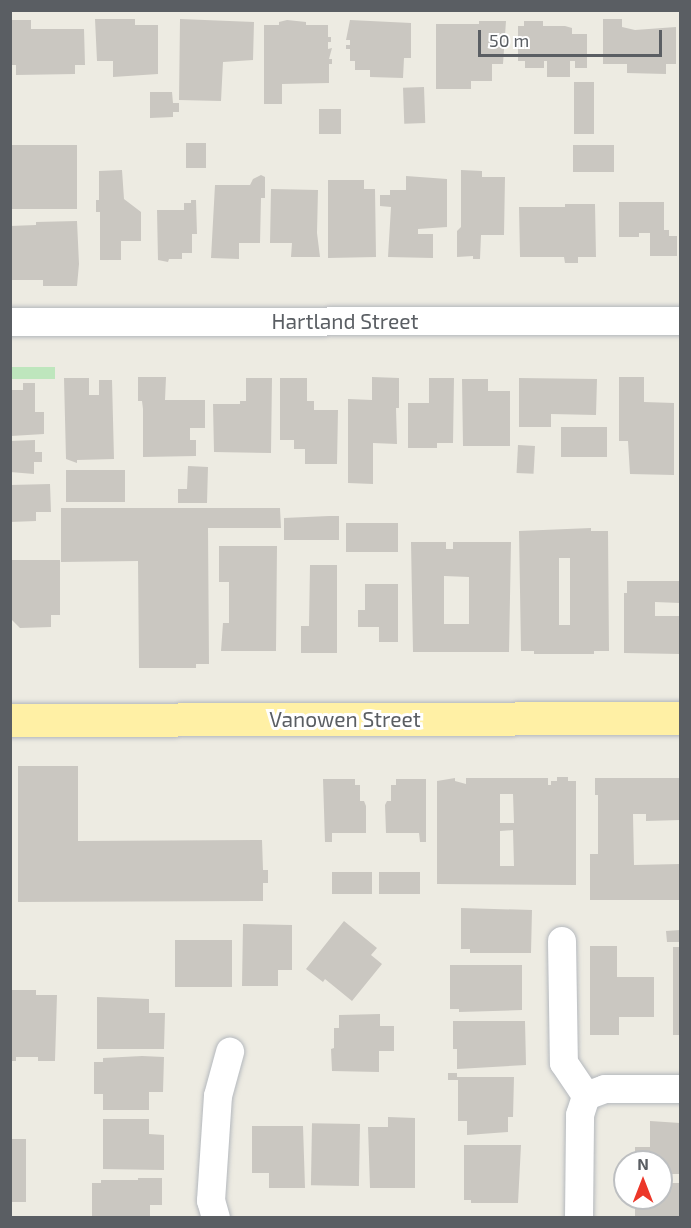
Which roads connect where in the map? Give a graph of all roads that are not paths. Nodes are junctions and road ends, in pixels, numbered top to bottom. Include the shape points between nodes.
1 (681, 321) edge
2 (10, 322) edge
3 (681, 718) edge
4 (10, 720) edge
5 (562, 941) dead end
6 (230, 1052) dead end
7 (681, 1089) edge
8 (586, 1096) junction
9 (216, 1218) edge
10 (579, 1218) edge

1 - 2 street, Hartland Street
3 - 4 main road, Vanowen Street
5 - 8 street via 564,1063
6 - 9 street via 218,1096 211,1201
7 - 8 street via 605,1089
8 - 10 street via 580,1115

